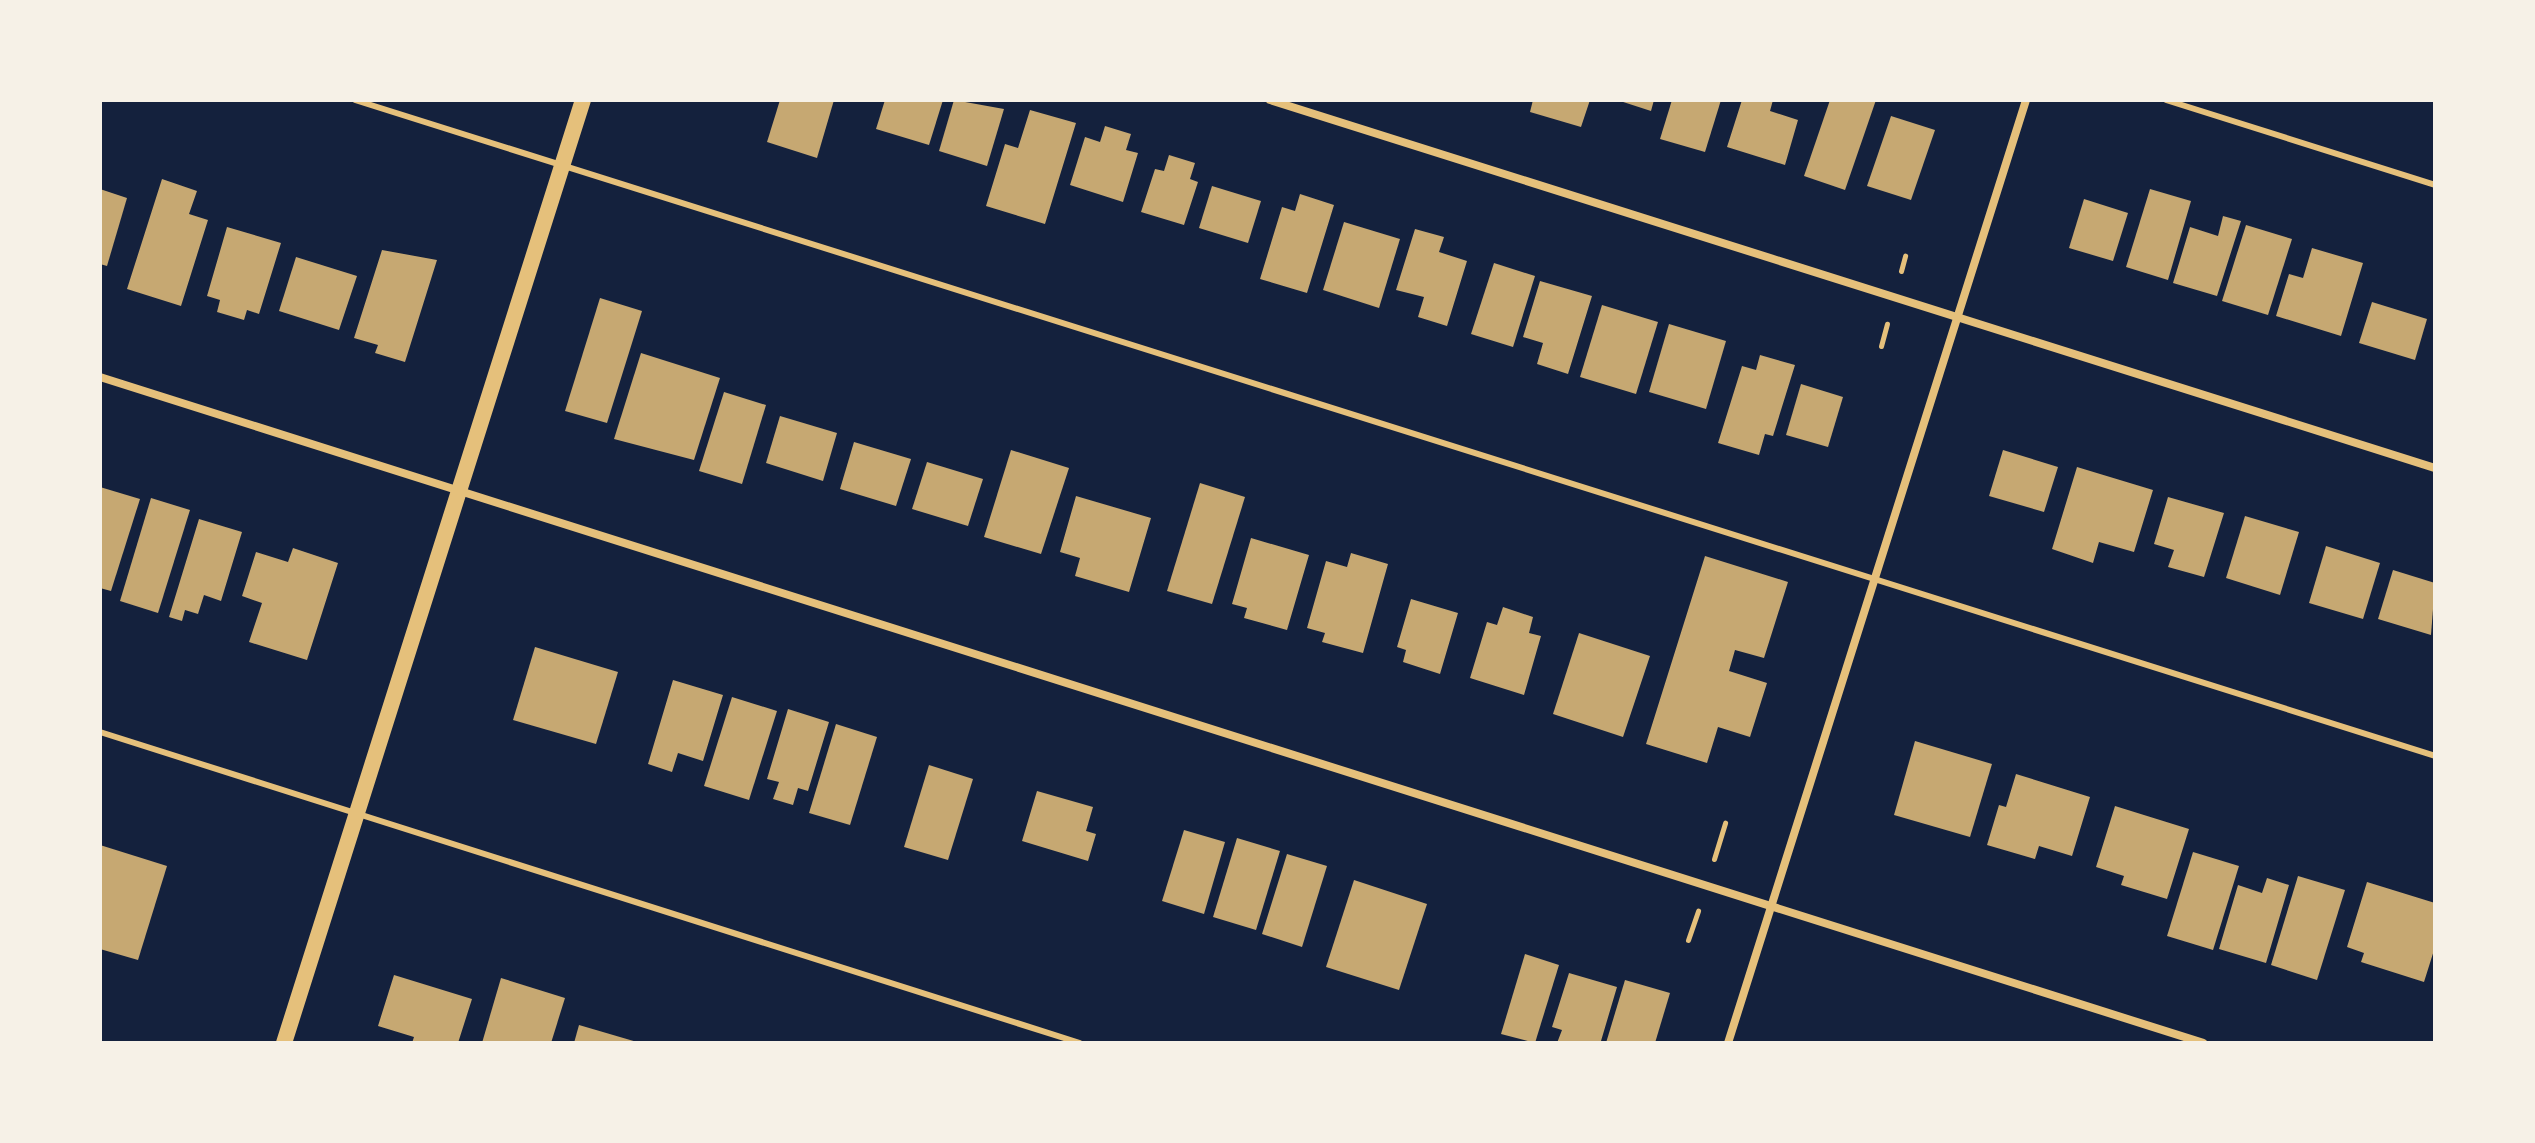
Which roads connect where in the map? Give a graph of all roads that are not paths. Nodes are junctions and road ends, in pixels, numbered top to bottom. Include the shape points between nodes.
1 (355, 100) edge
2 (583, 100) edge
3 (1270, 100) edge
4 (2026, 100) edge
5 (2166, 100) edge
6 (563, 164) junction
7 (2435, 185) edge
8 (1957, 317) junction
9 (100, 377) edge
10 (2435, 468) edge
11 (459, 489) junction
12 (1875, 579) junction
13 (100, 732) edge
14 (2435, 756) edge
15 (357, 812) junction
16 (1771, 908) junction
17 (284, 1043) edge
18 (1080, 1043) edge
19 (1728, 1043) edge
20 (2203, 1043) edge

1 - 6 lane
2 - 6 main road
3 - 8 street
4 - 8 street
5 - 7 lane
6 - 11 main road
6 - 12 lane
8 - 10 street
8 - 12 street
9 - 11 street
11 - 15 main road
11 - 16 street
12 - 14 lane
12 - 16 street
13 - 15 lane
15 - 17 main road
15 - 18 lane
16 - 19 street
16 - 20 street

